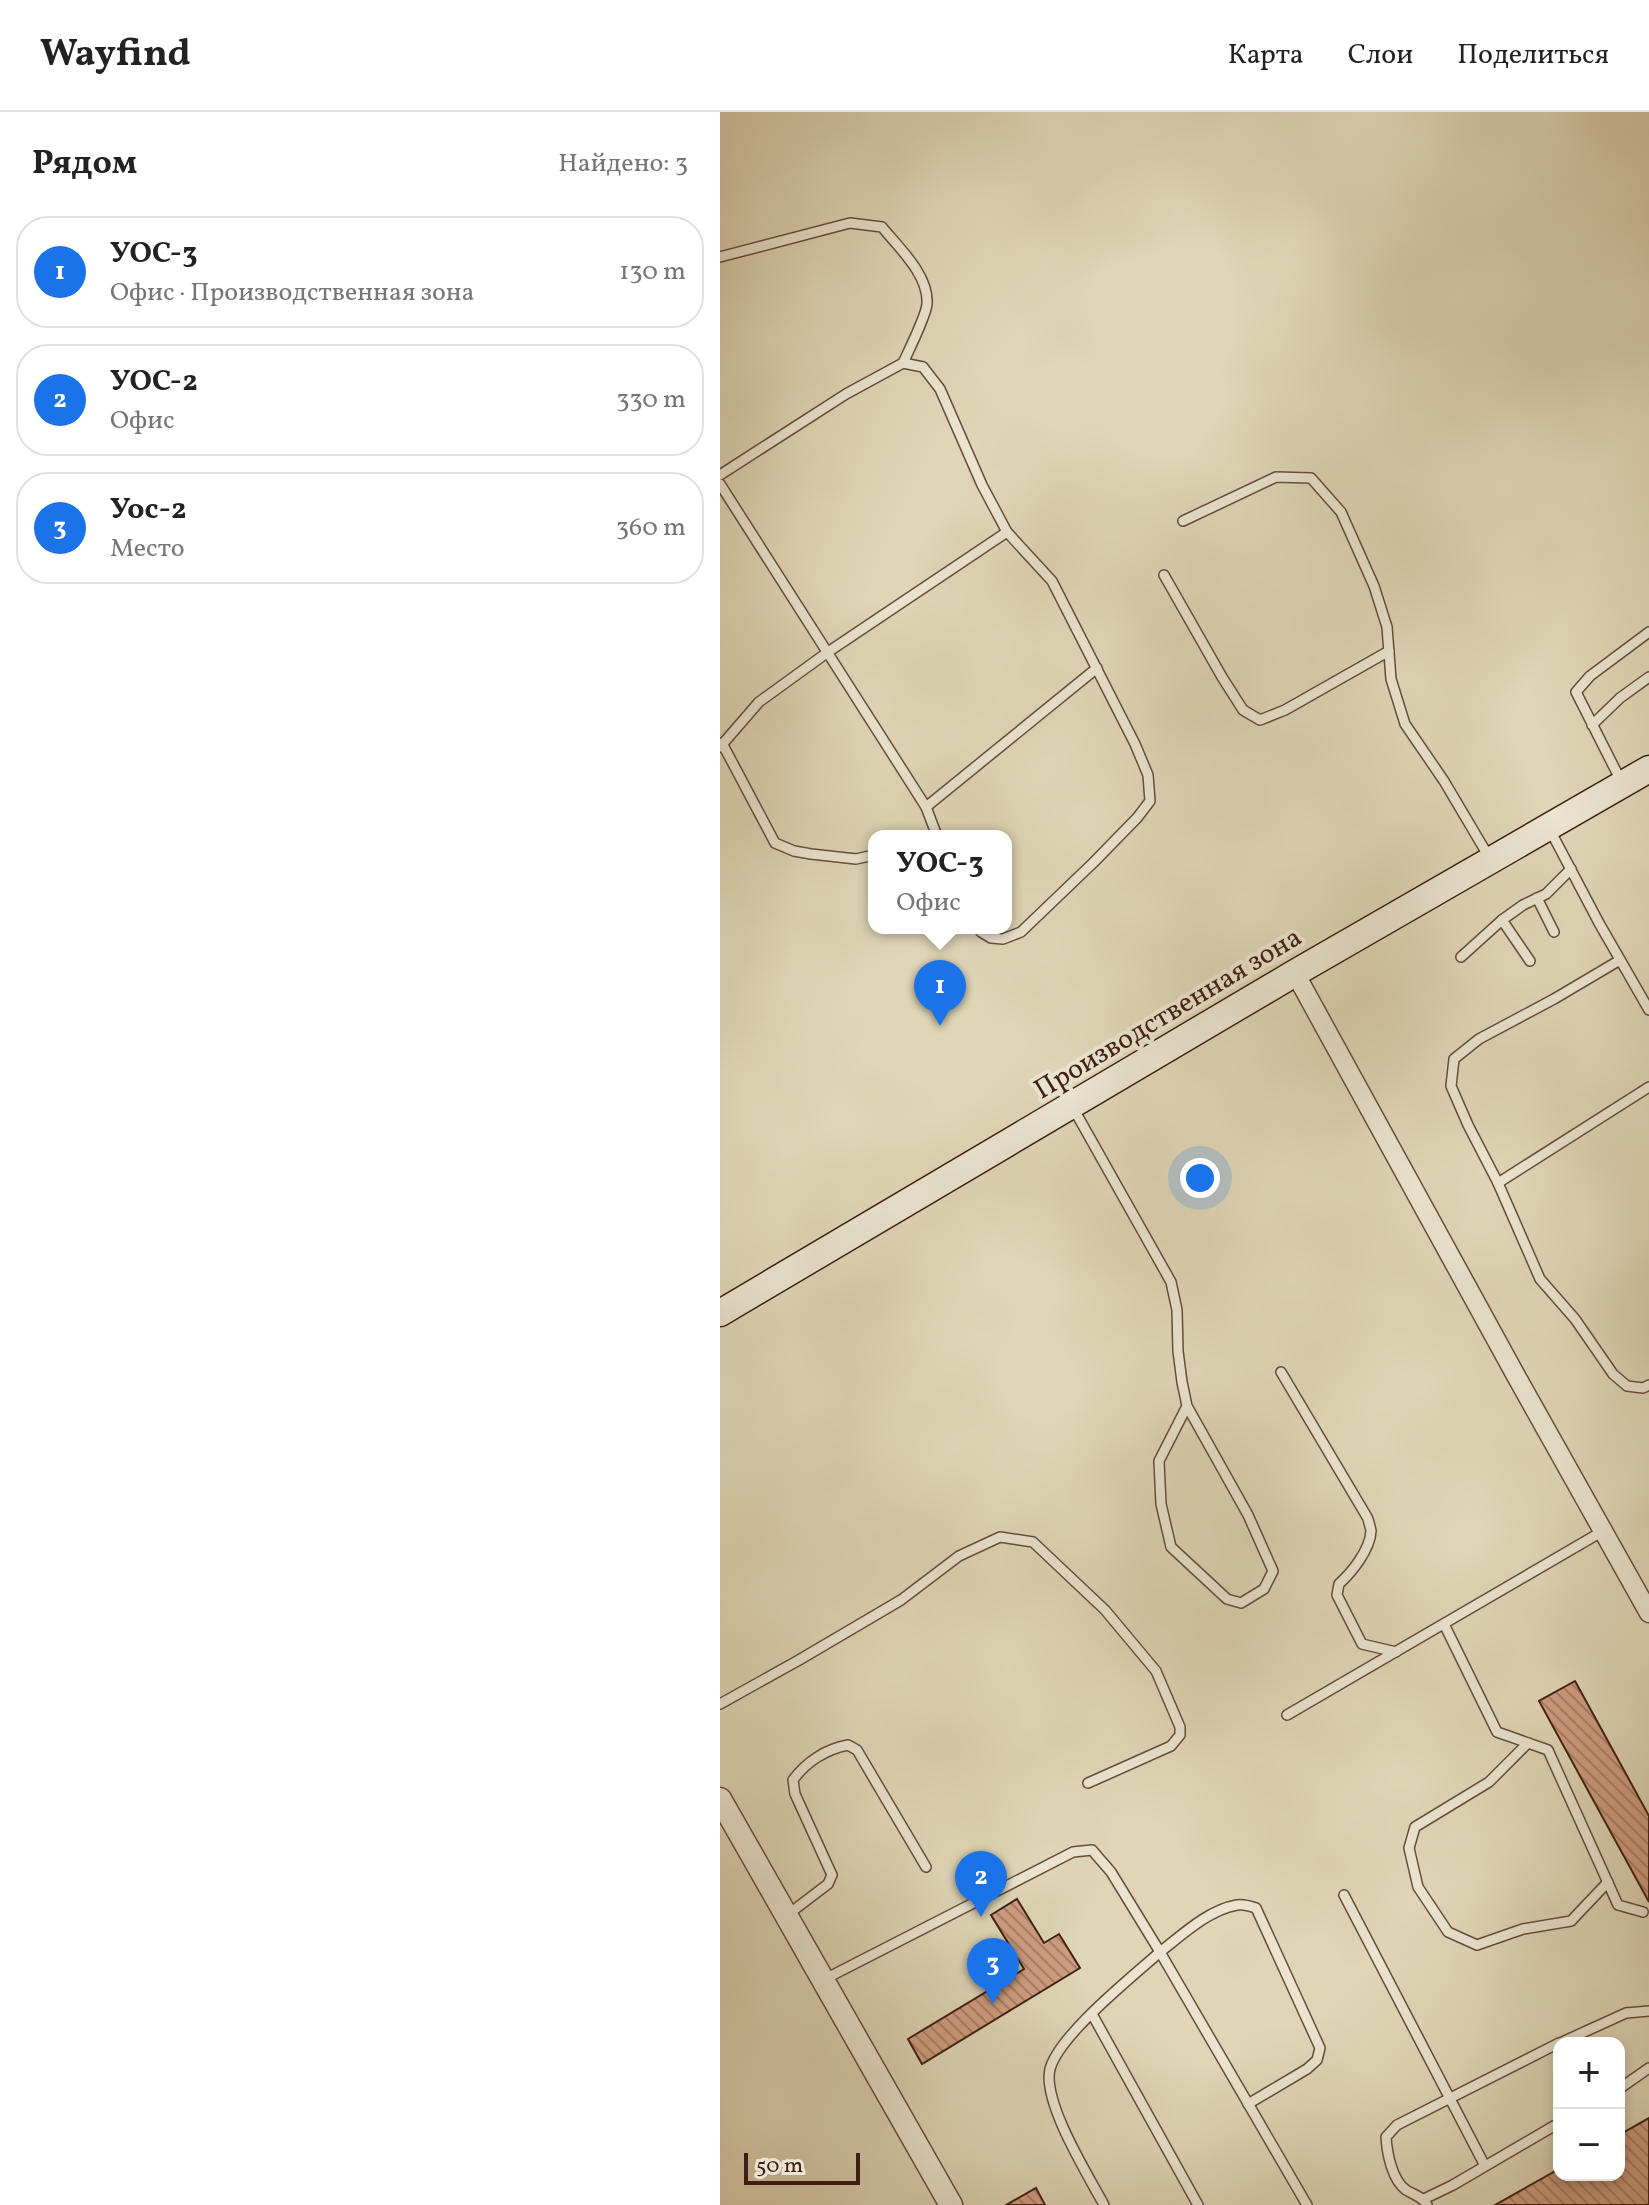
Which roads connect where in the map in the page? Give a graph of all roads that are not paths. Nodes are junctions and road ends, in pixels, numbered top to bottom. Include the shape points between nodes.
1 (720, 257) edge
2 (903, 363) junction
3 (720, 475) edge
4 (720, 484) edge
5 (1183, 521) dead end
6 (1007, 532) junction
7 (1164, 575) dead end
8 (1649, 632) edge
9 (1389, 651) junction
10 (828, 652) junction
11 (1097, 668) junction
12 (1649, 677) edge
13 (1592, 725) junction
14 (721, 745) edge
15 (1649, 769) edge
16 (1622, 784) junction
17 (926, 807) junction
18 (1549, 827) junction
19 (935, 830) edge
20 (868, 856) edge
21 (1491, 860) junction
22 (1571, 869) junction
23 (1537, 898) junction
24 (1502, 920) junction
25 (1554, 932) dead end
26 (984, 934) edge
27 (1461, 957) dead end
28 (1620, 960) junction
29 (1530, 961) dead end
30 (1295, 973) junction
31 (1649, 1010) edge
32 (1649, 1087) edge
33 (1072, 1105) junction
34 (1498, 1183) junction
35 (720, 1313) edge
36 (1281, 1372) dead end
37 (1649, 1385) edge
38 (1187, 1406) junction
39 (1603, 1531) junction
40 (1649, 1613) edge
41 (1444, 1624) junction
42 (1396, 1652) junction
43 (720, 1704) edge
44 (1287, 1715) dead end
45 (1528, 1743) junction
46 (1088, 1783) dead end
47 (720, 1799) edge
48 (926, 1867) dead end
49 (1608, 1882) junction
50 (1344, 1895) dead end
51 (1643, 1912) dead end
52 (786, 1916) junction
53 (1160, 1952) junction
54 (823, 1980) junction
55 (1649, 2011) edge
56 (1092, 2014) junction
57 (1573, 2037) edge
58 (1553, 2046) edge
59 (1649, 2068) edge
60 (1625, 2085) edge
61 (1448, 2099) junction
62 (1248, 2104) junction
63 (1553, 2126) edge
64 (1485, 2166) junction
65 (1425, 2202) edge
66 (951, 2205) edge
67 (1104, 2205) edge
68 (1198, 2205) edge
69 (1307, 2205) edge

1 - 2 lane via 850,223 882,227 925,289 927,305
2 - 3 lane
2 - 6 lane via 923,367 940,389
4 - 10 lane
5 - 9 lane via 1276,477 1311,478 1341,512 1374,586
6 - 10 lane
6 - 11 lane via 1052,581
7 - 9 lane via 1243,710 1260,720
8 - 13 lane via 1576,692
9 - 21 lane via 1391,679 1405,724
10 - 14 lane via 759,702
10 - 17 lane
11 - 17 lane
11 - 26 lane via 1148,775 1150,801 1021,932 1003,939
12 - 13 lane
13 - 16 lane
14 - 20 lane via 775,843 811,854
15 - 16 main road, Производственная зона
16 - 18 main road, Производственная зона
17 - 19 lane
18 - 21 main road, Производственная зона
18 - 22 lane
21 - 30 main road, Производственная зона
22 - 23 lane
22 - 28 lane
23 - 24 lane
23 - 25 lane
24 - 27 lane
24 - 29 lane
28 - 31 lane
28 - 34 lane via 1479,1039 1454,1059 1451,1086
30 - 33 main road, Производственная зона
30 - 39 street
32 - 34 lane
33 - 35 main road, Производственная зона
33 - 38 lane via 1171,1282
34 - 37 lane via 1540,1279 1613,1374 1627,1386
36 - 42 lane via 1371,1530 1337,1595 1362,1644
38 - 38 lane via 1273,1571 1264,1589 1241,1603 1227,1599 1171,1547 1159,1461
39 - 40 street
39 - 41 lane
41 - 42 lane
41 - 45 lane via 1497,1732
42 - 44 lane
43 - 46 lane via 901,1600 959,1556 1000,1537 1033,1542 1105,1610 1156,1671 1180,1727 1171,1746
45 - 49 lane via 1548,1750
45 - 49 lane via 1489,1782 1415,1827 1409,1848 1418,1887 1448,1932 1477,1945 1523,1929 1571,1921
47 - 52 street
48 - 52 lane via 857,1750 836,1747 803,1766 793,1780 832,1875 828,1884
49 - 51 lane via 1618,1905
50 - 61 lane
52 - 54 street
53 - 54 lane via 1092,1850 1073,1852
53 - 56 lane
53 - 62 lane
53 - 62 lane via 1224,1909 1239,1904 1256,1908 1320,2048 1307,2069
54 - 66 street
55 - 57 lane via 1626,2013
56 - 67 lane via 1073,2031 1050,2068 1050,2087 1064,2129
56 - 68 lane
58 - 61 lane
59 - 60 lane
61 - 64 lane
61 - 65 lane via 1397,2125 1386,2137 1388,2158 1402,2188
62 - 69 lane
63 - 64 lane
64 - 65 lane

